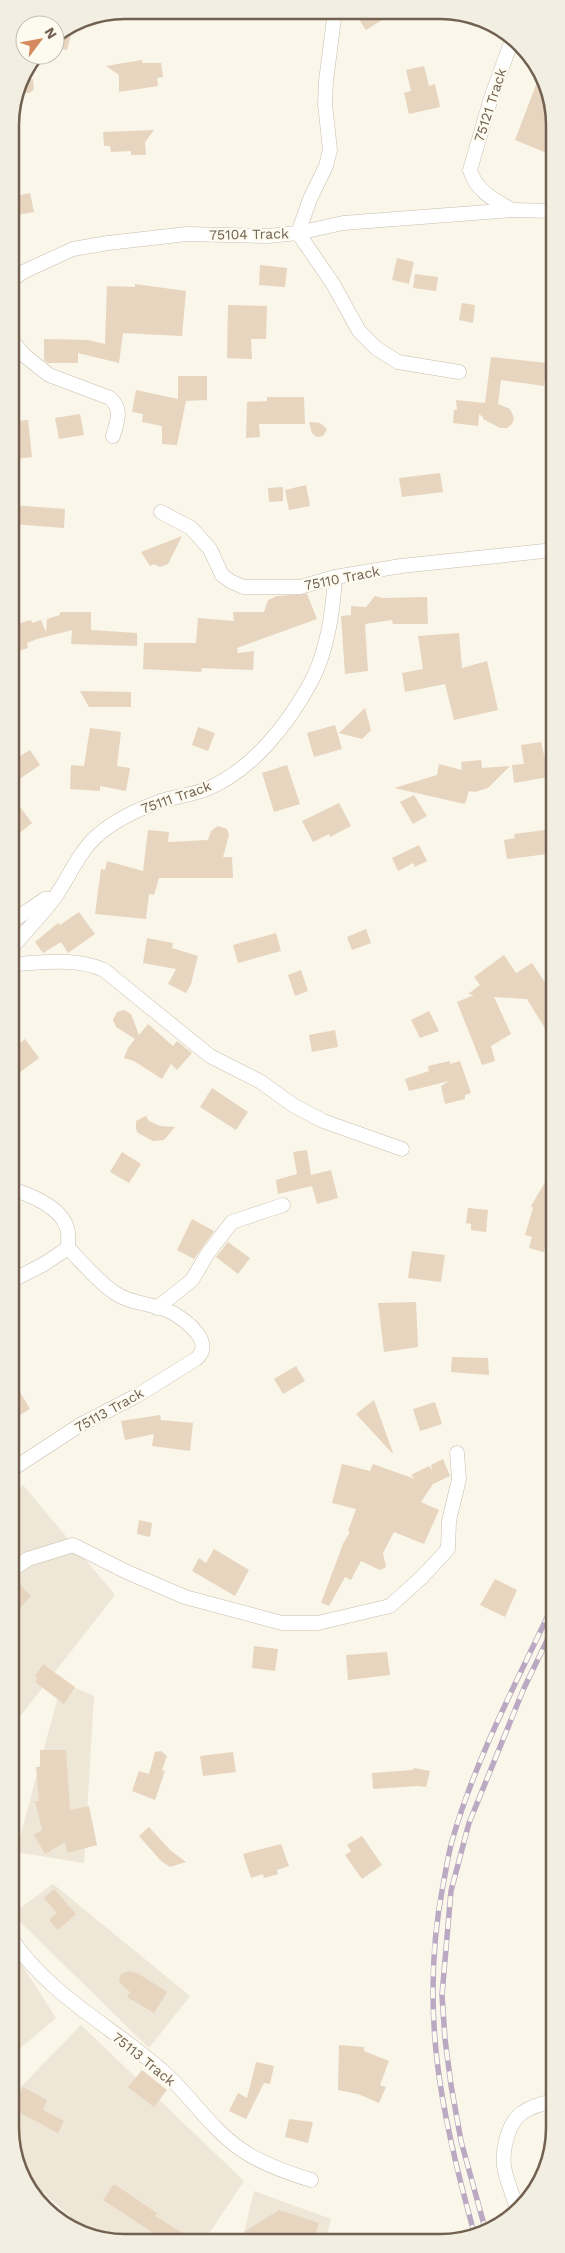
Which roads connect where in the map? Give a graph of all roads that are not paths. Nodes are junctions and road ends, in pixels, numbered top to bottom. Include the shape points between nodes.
1 (334, 19) edge
2 (510, 45) edge
3 (512, 210) junction
4 (546, 212) edge
5 (298, 233) junction
6 (19, 275) edge
7 (19, 349) edge
8 (459, 372) dead end
9 (113, 436) dead end
10 (161, 512) dead end
11 (546, 551) edge
12 (335, 577) junction
13 (53, 900) junction
14 (19, 916) edge
15 (19, 939) edge
16 (19, 964) edge
17 (402, 1150) dead end
18 (19, 1191) edge
19 (283, 1205) dead end
20 (68, 1248) junction
21 (19, 1277) edge
22 (157, 1308) junction
23 (457, 1453) dead end
24 (19, 1465) edge
25 (19, 1565) edge
26 (19, 1951) edge
27 (546, 2103) edge
28 (311, 2180) dead end
29 (515, 2203) edge

1 - 5 street via 325,104 330,150
2 - 3 street, 75121 Track via 470,170 473,179 489,197
3 - 4 street, 75104 Track
3 - 5 street, 75104 Track via 343,223
5 - 6 street, 75104 Track via 245,236 187,234 108,242 73,249
5 - 8 street via 333,284 359,332 376,348 398,362
7 - 9 street via 49,376 110,398 119,414
10 - 12 street, 75110 Track via 191,528 210,549 222,574 243,587 300,587
11 - 12 street, 75110 Track via 401,566
12 - 13 street, 75111 Track via 334,606 312,679 269,741 241,769 208,788 129,814 97,836
13 - 14 street via 45,899
13 - 15 street, 75111 Track
16 - 17 street via 68,961 88,963 104,970 210,1056 261,1082 323,1122
18 - 20 street via 59,1215 67,1228
19 - 22 street via 232,1222 192,1280
20 - 21 street
20 - 22 street via 116,1294
22 - 24 street, 75113 Track via 172,1312 191,1326 204,1347 201,1355 138,1395 80,1425
23 - 25 street via 459,1479 449,1521 448,1548 390,1606 318,1623 282,1623 185,1597 73,1546 28,1559
26 - 28 street, 75113 Track via 58,1992 167,2075 220,2133 243,2151
27 - 29 street via 521,2113 508,2138 504,2167

